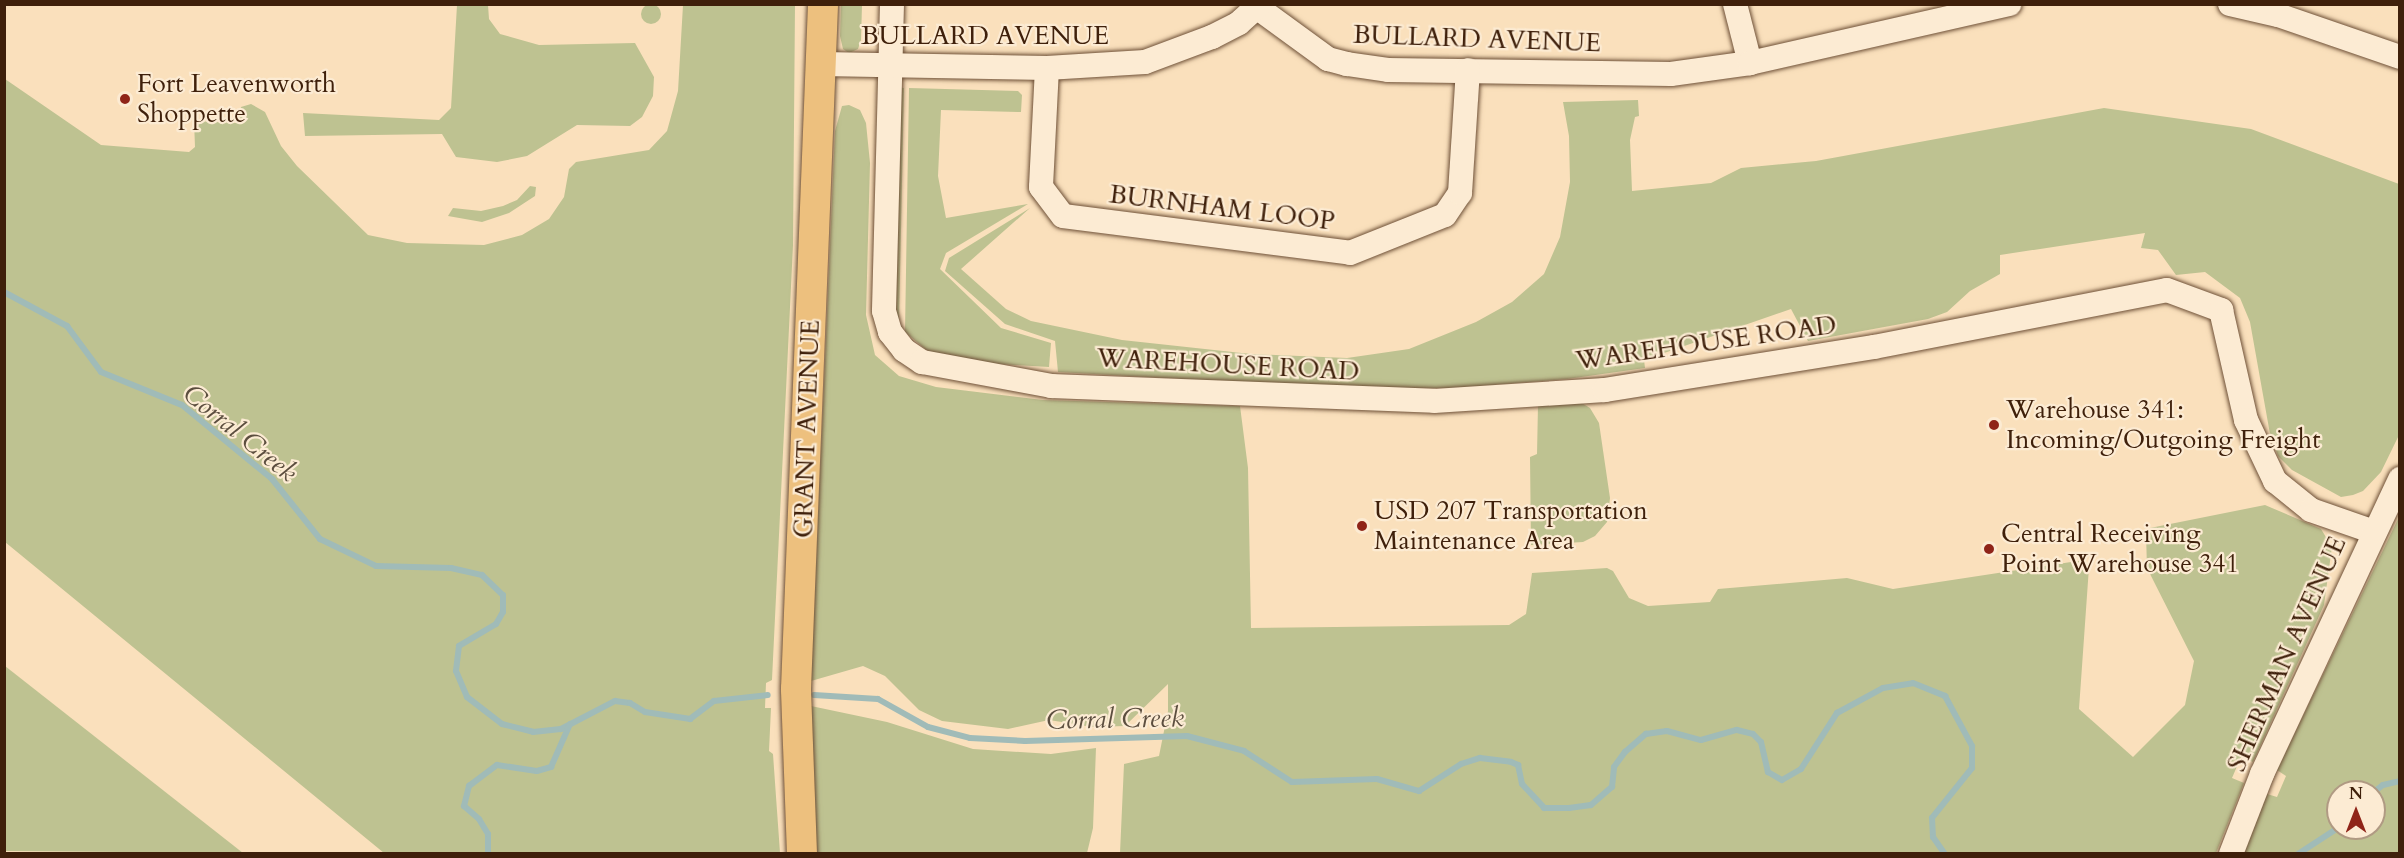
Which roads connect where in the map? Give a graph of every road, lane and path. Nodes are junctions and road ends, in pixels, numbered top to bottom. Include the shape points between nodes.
1 (823, 4) edge
2 (892, 4) edge
3 (1735, 4) edge
4 (2009, 4) edge
5 (2230, 4) edge
6 (1259, 6) edge
7 (2400, 57) edge
8 (1750, 63) junction
9 (821, 64) junction
10 (891, 65) junction
11 (1047, 68) junction
12 (1468, 70) junction
13 (2400, 479) edge
14 (2374, 532) junction
15 (802, 854) edge
16 (2231, 854) edge

1 - 9 main road, GRANT AVENUE
2 - 10 street
3 - 8 street
4 - 8 street, BULLARD AVENUE
5 - 7 street via 2278,15
6 - 11 street, BULLARD AVENUE via 1212,37 1145,62
6 - 12 street, BULLARD AVENUE via 1328,59 1388,70
8 - 12 street, BULLARD AVENUE via 1671,74
9 - 10 street, BULLARD AVENUE
9 - 15 main road, GRANT AVENUE via 796,689
10 - 11 street, BULLARD AVENUE
10 - 14 street, WAREHOUSE ROAD via 884,311 890,332 904,350 922,362 1051,386 1434,401 1605,390 1874,347 2167,291 2221,310 2246,420 2275,480 2311,510
11 - 12 street, BURNHAM LOOP via 1041,187 1063,216 1350,253 1444,215 1460,193
13 - 14 street, SHERMAN AVENUE
14 - 16 street, SHERMAN AVENUE via 2262,774

